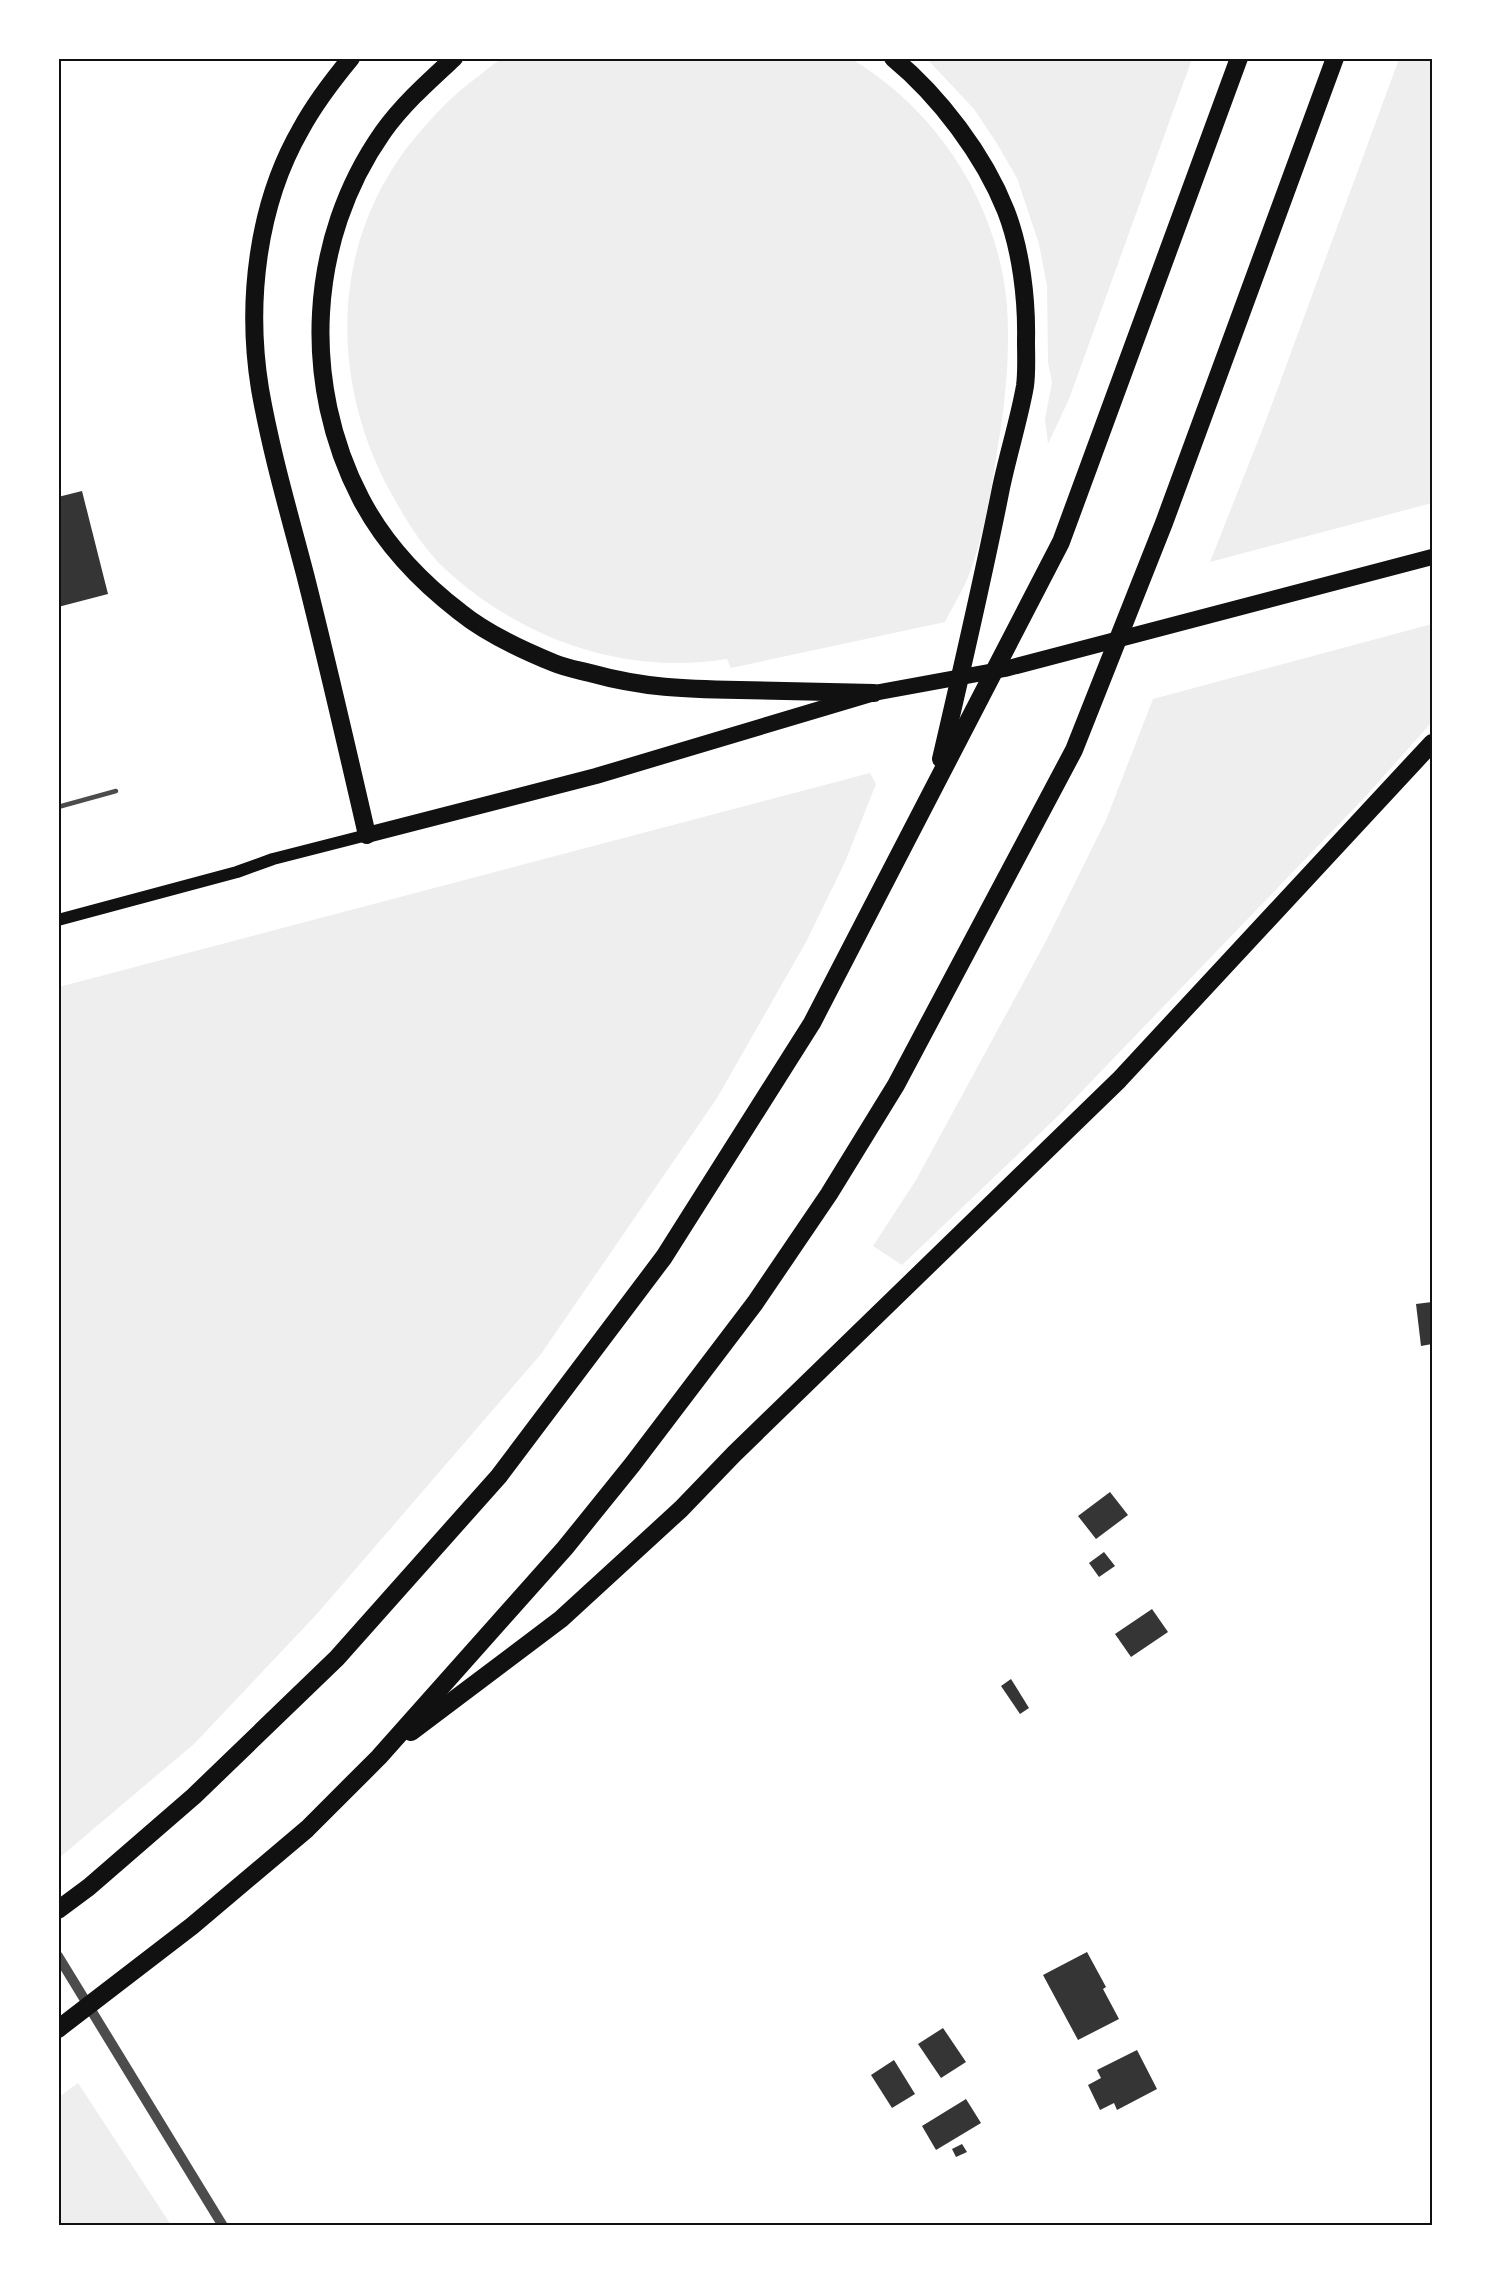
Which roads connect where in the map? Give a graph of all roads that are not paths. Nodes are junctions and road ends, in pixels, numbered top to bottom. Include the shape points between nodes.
1 (351, 58) edge
2 (454, 58) edge
3 (893, 58) edge
4 (1239, 58) edge
5 (1335, 58) edge
6 (1432, 557) edge
7 (874, 693) junction
8 (1432, 743) edge
9 (935, 786) junction
10 (116, 791) dead end
11 (58, 807) edge
12 (367, 835) junction
13 (58, 920) edge
14 (379, 1757) junction
15 (58, 1910) edge
16 (58, 1956) edge
17 (58, 2029) edge
18 (223, 2226) edge

1 - 12 highway via 324,90 280,172 258,262 255,345 270,437
2 - 7 highway via 414,95 384,132 360,171 328,256 321,301 320,347 331,422 344,463 384,536 411,568 460,613 498,637 557,664 628,684 672,689
3 - 9 highway via 948,112 1006,211 1021,269 1026,312 1025,384
4 - 9 highway via 1060,542
5 - 14 highway via 1164,523 1074,750 896,1085 755,1303 632,1465 565,1548
6 - 7 highway via 1005,669
7 - 12 highway via 596,776
8 - 14 highway via 1119,1080 681,1509 561,1620
9 - 15 highway via 800,1043 664,1257 499,1476 337,1658 194,1796
10 - 11 lane
12 - 13 main road
14 - 17 highway via 308,1829 192,1926
16 - 18 street

